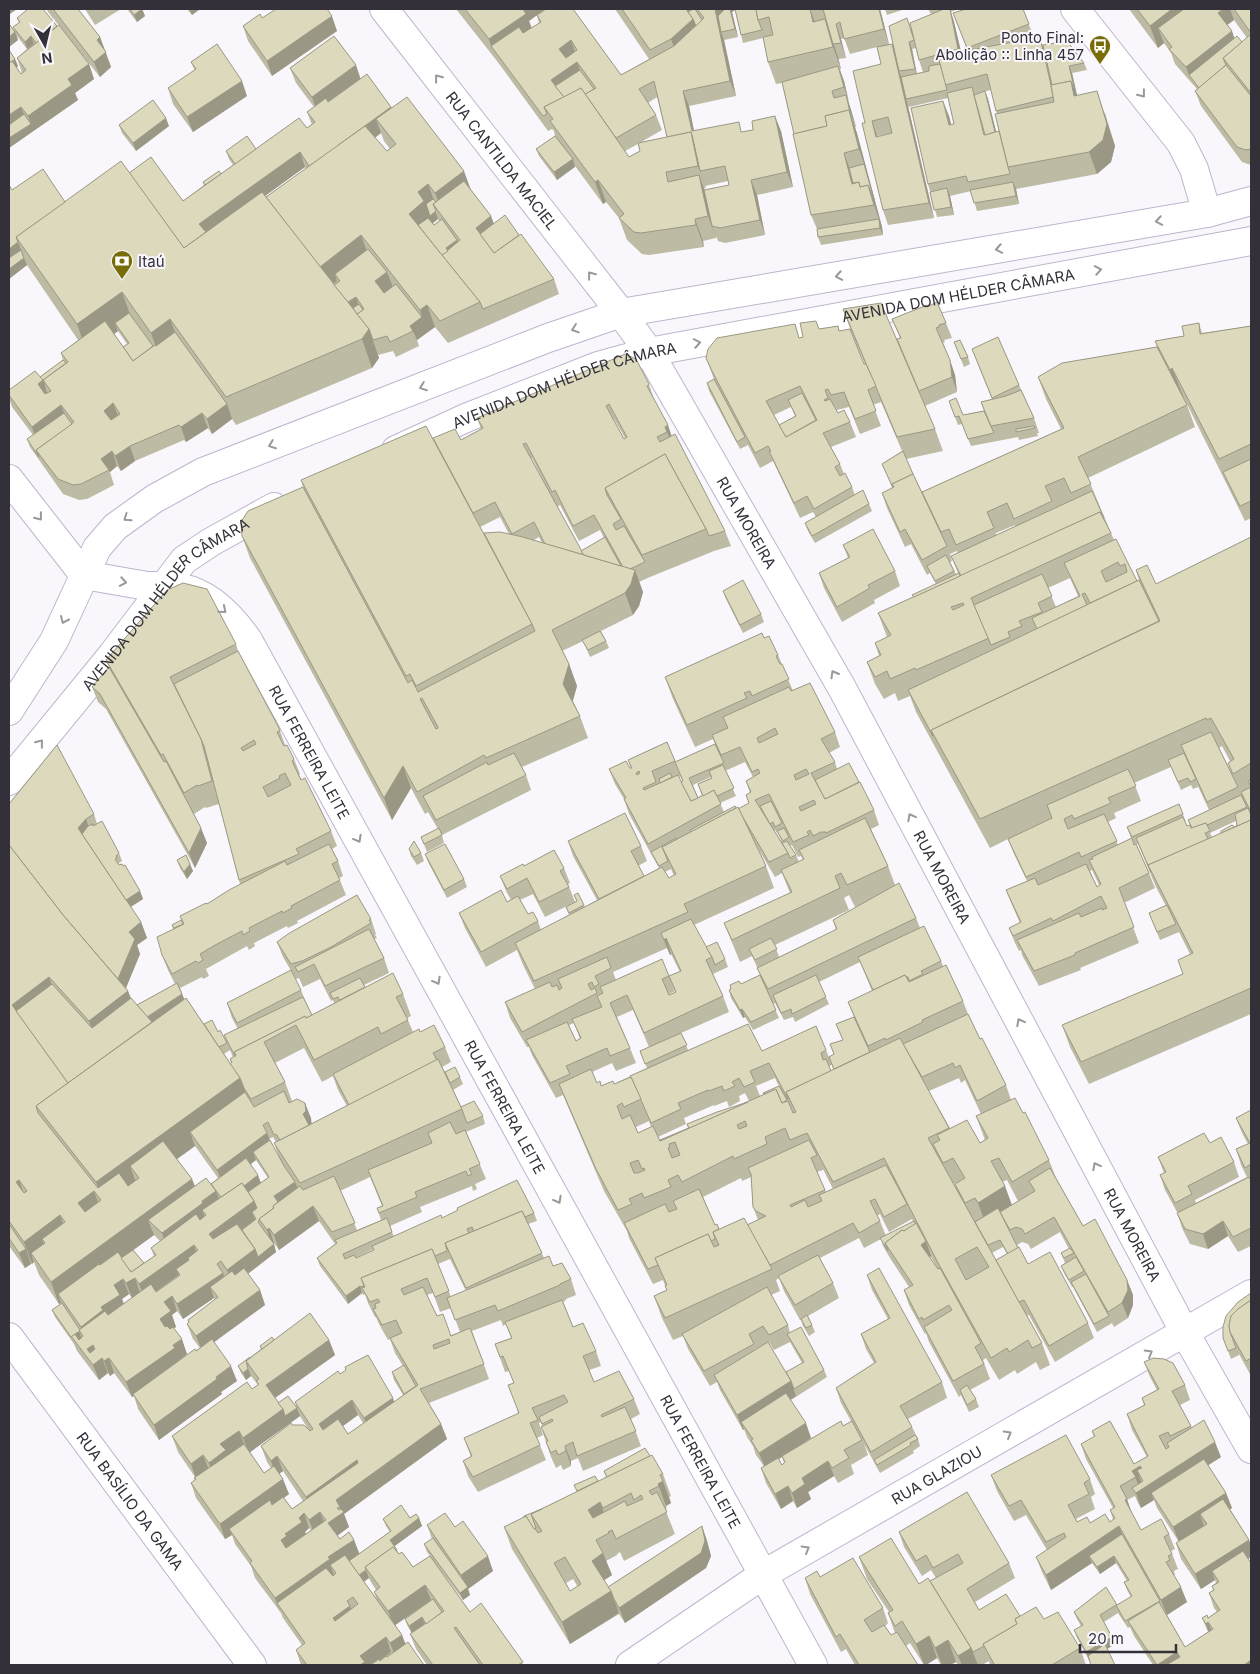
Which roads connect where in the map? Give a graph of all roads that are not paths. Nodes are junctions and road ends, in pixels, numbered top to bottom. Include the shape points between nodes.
1 (384, 9) edge
2 (1086, 13) edge
3 (1251, 201) edge
4 (1207, 213) junction
5 (1251, 241) edge
6 (621, 313) junction
7 (649, 352) junction
8 (371, 461) edge
9 (9, 478) edge
10 (293, 497) edge
11 (84, 575) junction
12 (162, 586) junction
13 (9, 711) edge
14 (9, 780) edge
15 (1251, 1294) edge
16 (1184, 1332) junction
17 (9, 1337) edge
18 (1251, 1449) edge
19 (764, 1574) junction
20 (252, 1665) edge
21 (630, 1665) edge
22 (814, 1665) edge

6 -> 1 street, RUA CANTILDA MACIEL
2 -> 4 street via 1180,143 1194,169
3 - 4 street
4 -> 6 street
7 -> 5 street, AVENIDA DOM HÉLDER CÂMARA
6 - 7 street, RUA MOREIRA
6 -> 11 street via 548,338 203,472 154,499 115,527 97,548
7 - 8 street, AVENIDA DOM HÉLDER CÂMARA via 588,369 468,417
16 -> 7 street, RUA MOREIRA via 842,688
9 -> 11 street
10 - 12 street, AVENIDA DOM HÉLDER CÂMARA via 184,560
11 -> 12 street, RUA FERREIRA LEITE
11 -> 13 street via 54,641
14 -> 12 street, AVENIDA DOM HÉLDER CÂMARA via 112,655
12 -> 19 street, RUA FERREIRA LEITE via 184,588 215,604 233,619 248,640
15 - 16 street, RUA GLAZIOU
16 - 18 street, RUA MOREIRA
19 -> 16 street, RUA GLAZIOU
17 - 20 street, RUA BASÍLIO DA GAMA
19 - 21 street, RUA GLAZIOU
19 - 22 street, RUA FERREIRA LEITE

